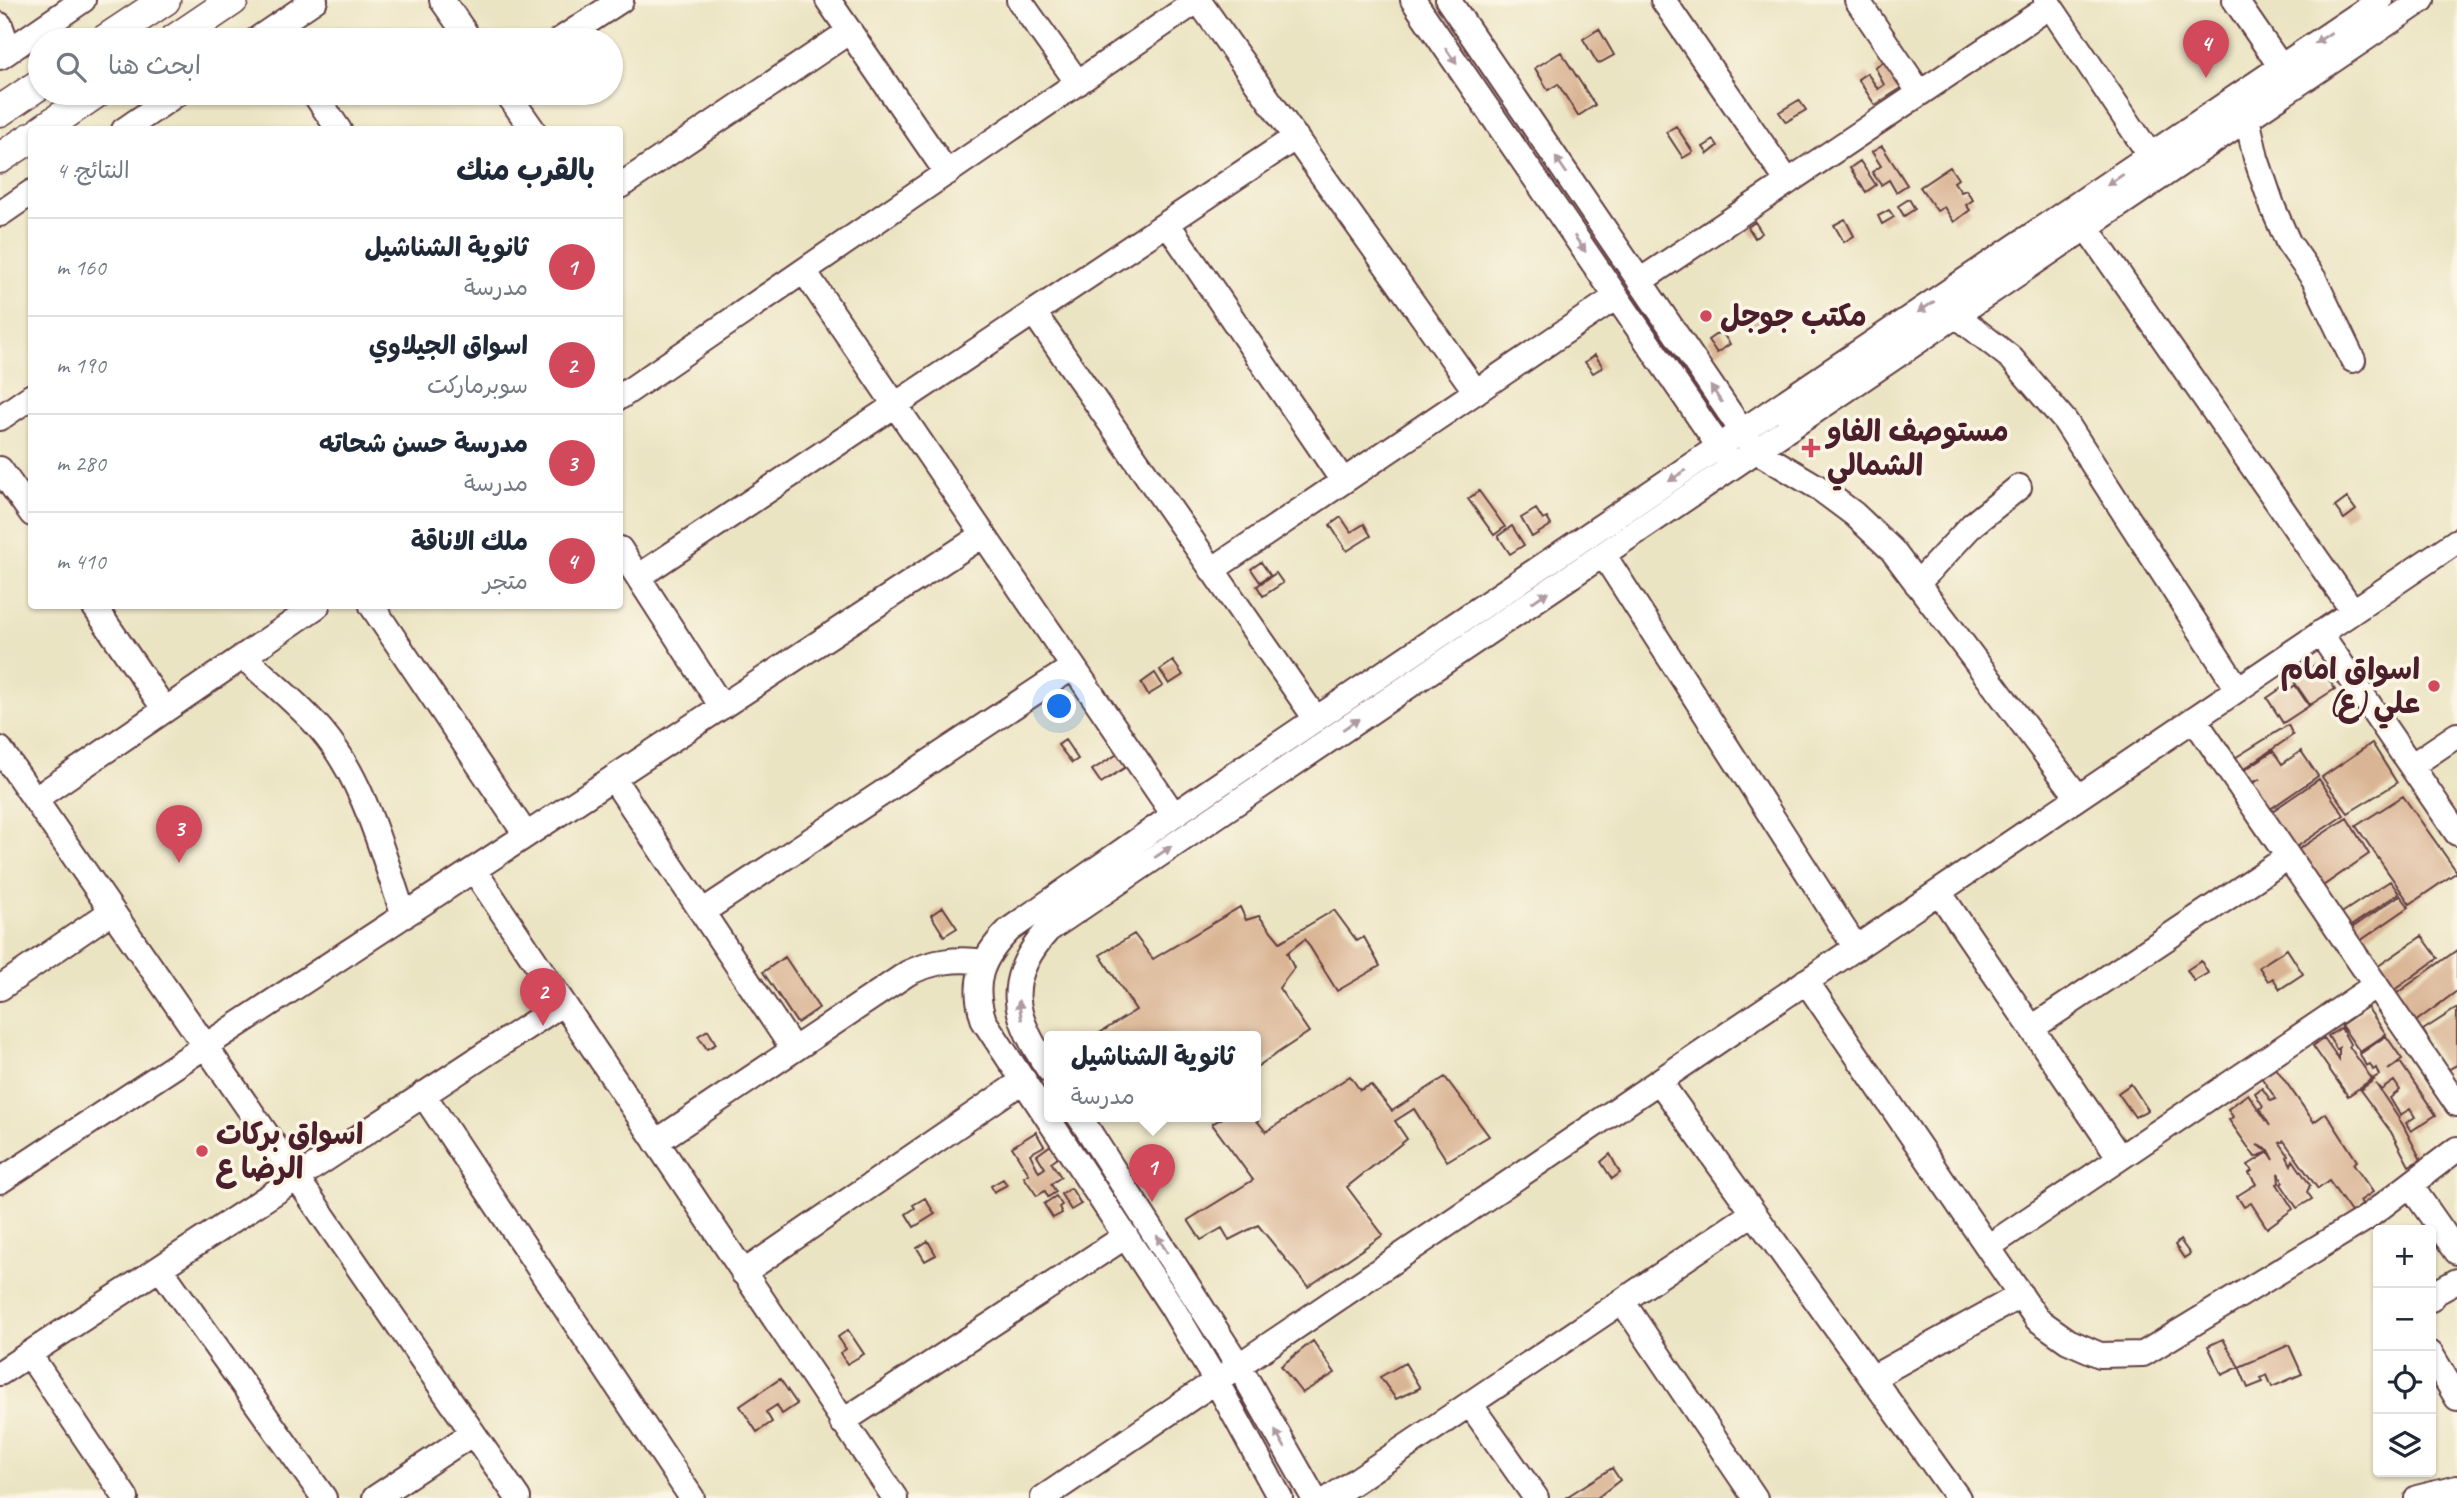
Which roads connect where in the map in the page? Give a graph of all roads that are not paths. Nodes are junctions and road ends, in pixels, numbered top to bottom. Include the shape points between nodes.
1 (83, 0) edge
2 (164, 0) edge
3 (233, 0) edge
4 (315, 0) edge
5 (442, 0) edge
6 (621, 0) edge
7 (828, 0) edge
8 (1020, 0) edge
9 (1198, 0) edge
10 (1412, 0) edge
11 (1448, 0) edge
12 (1663, 0) edge
13 (1857, 0) edge
14 (2235, 0) edge
15 (2380, 0) edge
16 (2422, 0) edge
17 (2048, 3) edge
18 (0, 25) edge
19 (41, 28) edge
20 (123, 28) edge
21 (192, 28) edge
22 (280, 28) edge
23 (462, 28) edge
24 (578, 28) edge
25 (850, 31) junction
26 (28, 37) edge
27 (4, 53) edge
28 (2281, 67) junction
29 (1078, 83) junction
30 (28, 92) edge
31 (1920, 93) junction
32 (78, 105) edge
33 (160, 105) edge
34 (322, 105) edge
35 (515, 105) edge
36 (0, 111) edge
37 (2247, 118) junction
38 (48, 126) edge
39 (130, 126) edge
40 (336, 126) edge
41 (530, 126) edge
42 (1296, 137) junction
43 (28, 139) edge
44 (2150, 155) junction
45 (0, 158) edge
46 (947, 173) junction
47 (1788, 182) junction
48 (623, 184) edge
49 (28, 195) edge
50 (0, 214) edge
51 (1167, 223) junction
52 (2086, 227) junction
53 (804, 271) junction
54 (1640, 281) junction
55 (1616, 297) junction
56 (1034, 313) junction
57 (1956, 315) junction
58 (2353, 360) dead end
59 (1476, 391) junction
60 (623, 395) edge
61 (28, 399) edge
62 (896, 406) junction
63 (0, 418) edge
64 (1749, 441) junction
65 (1726, 457) junction
66 (0, 468) edge
67 (1343, 481) junction
68 (2019, 487) dead end
69 (28, 508) edge
70 (984, 535) junction
71 (2457, 541) edge
72 (623, 554) edge
73 (1603, 554) junction
74 (1212, 570) junction
75 (638, 577) junction
76 (1917, 584) junction
77 (96, 609) edge
78 (313, 609) edge
79 (374, 609) edge
80 (2353, 611) junction
81 (2320, 633) junction
82 (243, 656) junction
83 (1073, 667) junction
84 (2238, 689) junction
85 (722, 706) junction
86 (165, 710) junction
87 (1316, 719) junction
88 (2194, 719) junction
89 (2457, 735) edge
90 (0, 749) edge
91 (2411, 766) junction
92 (613, 778) junction
93 (2078, 797) junction
94 (35, 799) junction
95 (1174, 815) junction
96 (2457, 833) edge
97 (526, 835) junction
98 (2288, 857) junction
99 (474, 870) junction
100 (1939, 891) junction
101 (112, 911) junction
102 (702, 912) junction
103 (404, 916) junction
104 (1856, 948) junction
105 (985, 961) junction
106 (1806, 981) junction
107 (2376, 985) junction
108 (0, 988) edge
109 (563, 1003) junction
110 (2032, 1028) junction
111 (205, 1046) junction
112 (793, 1049) junction
113 (1044, 1062) edge
114 (1024, 1080) junction
115 (1659, 1081) junction
116 (423, 1094) junction
117 (2457, 1104) edge
118 (1044, 1111) edge
119 (1051, 1122) edge
120 (1083, 1122) edge
121 (656, 1142) junction
122 (2457, 1149) edge
123 (2120, 1158) junction
124 (296, 1178) junction
125 (0, 1181) edge
126 (2410, 1185) junction
127 (1754, 1213) junction
128 (1126, 1236) junction
129 (1988, 1247) junction
130 (2457, 1252) edge
131 (160, 1268) junction
132 (743, 1273) junction
133 (2457, 1281) edge
134 (2436, 1293) edge
135 (2021, 1296) junction
136 (1622, 1301) junction
137 (29, 1353) junction
138 (2436, 1362) edge
139 (1238, 1366) junction
140 (0, 1373) edge
141 (1872, 1378) junction
142 (1216, 1381) junction
143 (2457, 1398) edge
144 (1470, 1404) junction
145 (842, 1422) junction
146 (473, 1433) junction
147 (2457, 1488) edge
148 (125, 1498) edge
149 (324, 1498) edge
150 (374, 1498) edge
151 (517, 1498) edge
152 (692, 1498) edge
153 (895, 1498) edge
154 (1043, 1498) edge
155 (1280, 1498) edge
156 (1314, 1498) edge
157 (1330, 1498) edge
158 (1536, 1498) edge
159 (1755, 1498) edge
160 (1958, 1498) edge
161 (2417, 1498) edge

1 - 19 street
2 - 20 main road
3 - 21 main road
4 - 22 street
5 - 23 street
6 - 24 street
7 - 25 street
8 - 29 street
9 - 29 street
9 - 42 street
10 -> 55 street
54 -> 11 street
12 - 47 street
13 - 31 street
14 - 28 street
15 -> 28 street
16 - 37 street
17 - 31 street
17 - 44 street
18 - 27 street
25 - 46 street
25 - 48 street
26 - 27 street
28 - 44 street
29 - 46 street
30 - 36 main road
31 - 47 street
32 - 38 main road
33 - 39 street
34 - 40 street
35 - 41 street
37 - 52 street
37 - 58 street via 2273,208
42 - 51 street
42 - 59 street
43 - 45 main road
44 -> 64 street
46 - 53 street
47 - 54 street
49 - 50 street
51 - 56 street
51 - 67 street
52 - 57 street
52 - 80 street
53 - 60 street
53 - 62 street
64 -> 54 street
55 - 59 street
55 - 65 street
56 - 62 street
56 - 74 street
57 - 64 street
57 - 84 street via 2011,358 2065,421
59 - 67 street
61 - 63 street
62 - 70 street
62 - 75 street
64 - 65 street
64 - 76 street via 1854,514 1892,550
65 - 73 street
65 -> 87 street
66 - 69 street
67 - 74 street
68 - 76 street via 1972,525
70 - 83 street
70 - 85 street
71 - 80 street
72 - 75 street
73 - 104 street
113 -> 73 street via 1024,1030 1018,987 1023,966 1048,930
74 - 87 street
75 - 85 street
76 - 93 street
77 - 86 street
78 - 82 street
79 - 97 street
80 - 81 street
81 - 84 street
81 - 91 street
82 - 86 street
82 - 103 street via 321,730 350,772
83 - 95 street
83 - 102 street
84 - 88 street
85 - 92 street
86 - 94 street
87 - 95 street
88 - 93 street
88 - 98 street
89 - 91 street
90 - 94 street
91 - 96 street
92 - 97 street
92 - 102 street
93 - 100 street
94 - 101 street
95 - 105 street via 1009,930
97 - 99 street
98 - 107 street
98 - 110 street
99 - 103 street
99 - 109 street
100 - 104 street
100 - 110 street
101 - 108 street
101 - 111 street
102 - 112 street
103 - 111 street
104 - 106 street
105 - 112 street via 926,965
105 - 114 street via 978,982 984,1021
106 - 115 street
106 - 129 street
107 - 117 street
107 - 123 street
109 - 116 street
109 - 121 street
110 - 123 street
111 - 124 street
111 - 125 street
112 - 121 street
114 - 118 street
114 - 132 street
115 - 127 street
115 - 139 street
116 - 124 street
116 - 152 street
119 - 128 street
139 -> 120 street
121 - 132 street
122 - 126 street
123 - 129 street
124 - 131 street
124 - 146 street
126 - 130 street
126 - 135 street via 2365,1219 2143,1354 2100,1354 2068,1340 2037,1319
127 - 136 street
127 - 141 street
128 - 142 street
128 - 145 street
129 - 135 street
131 - 137 street
131 - 149 street
132 - 145 street
133 - 134 street
135 - 141 street
136 - 144 street
136 - 159 street
137 - 140 street
137 - 148 street
138 - 143 street
139 - 142 street
156 -> 139 street
141 - 160 street
142 - 154 street
142 - 155 street
144 - 157 street
144 - 158 street
145 - 153 street
146 - 150 street
146 - 151 street
147 - 161 street

